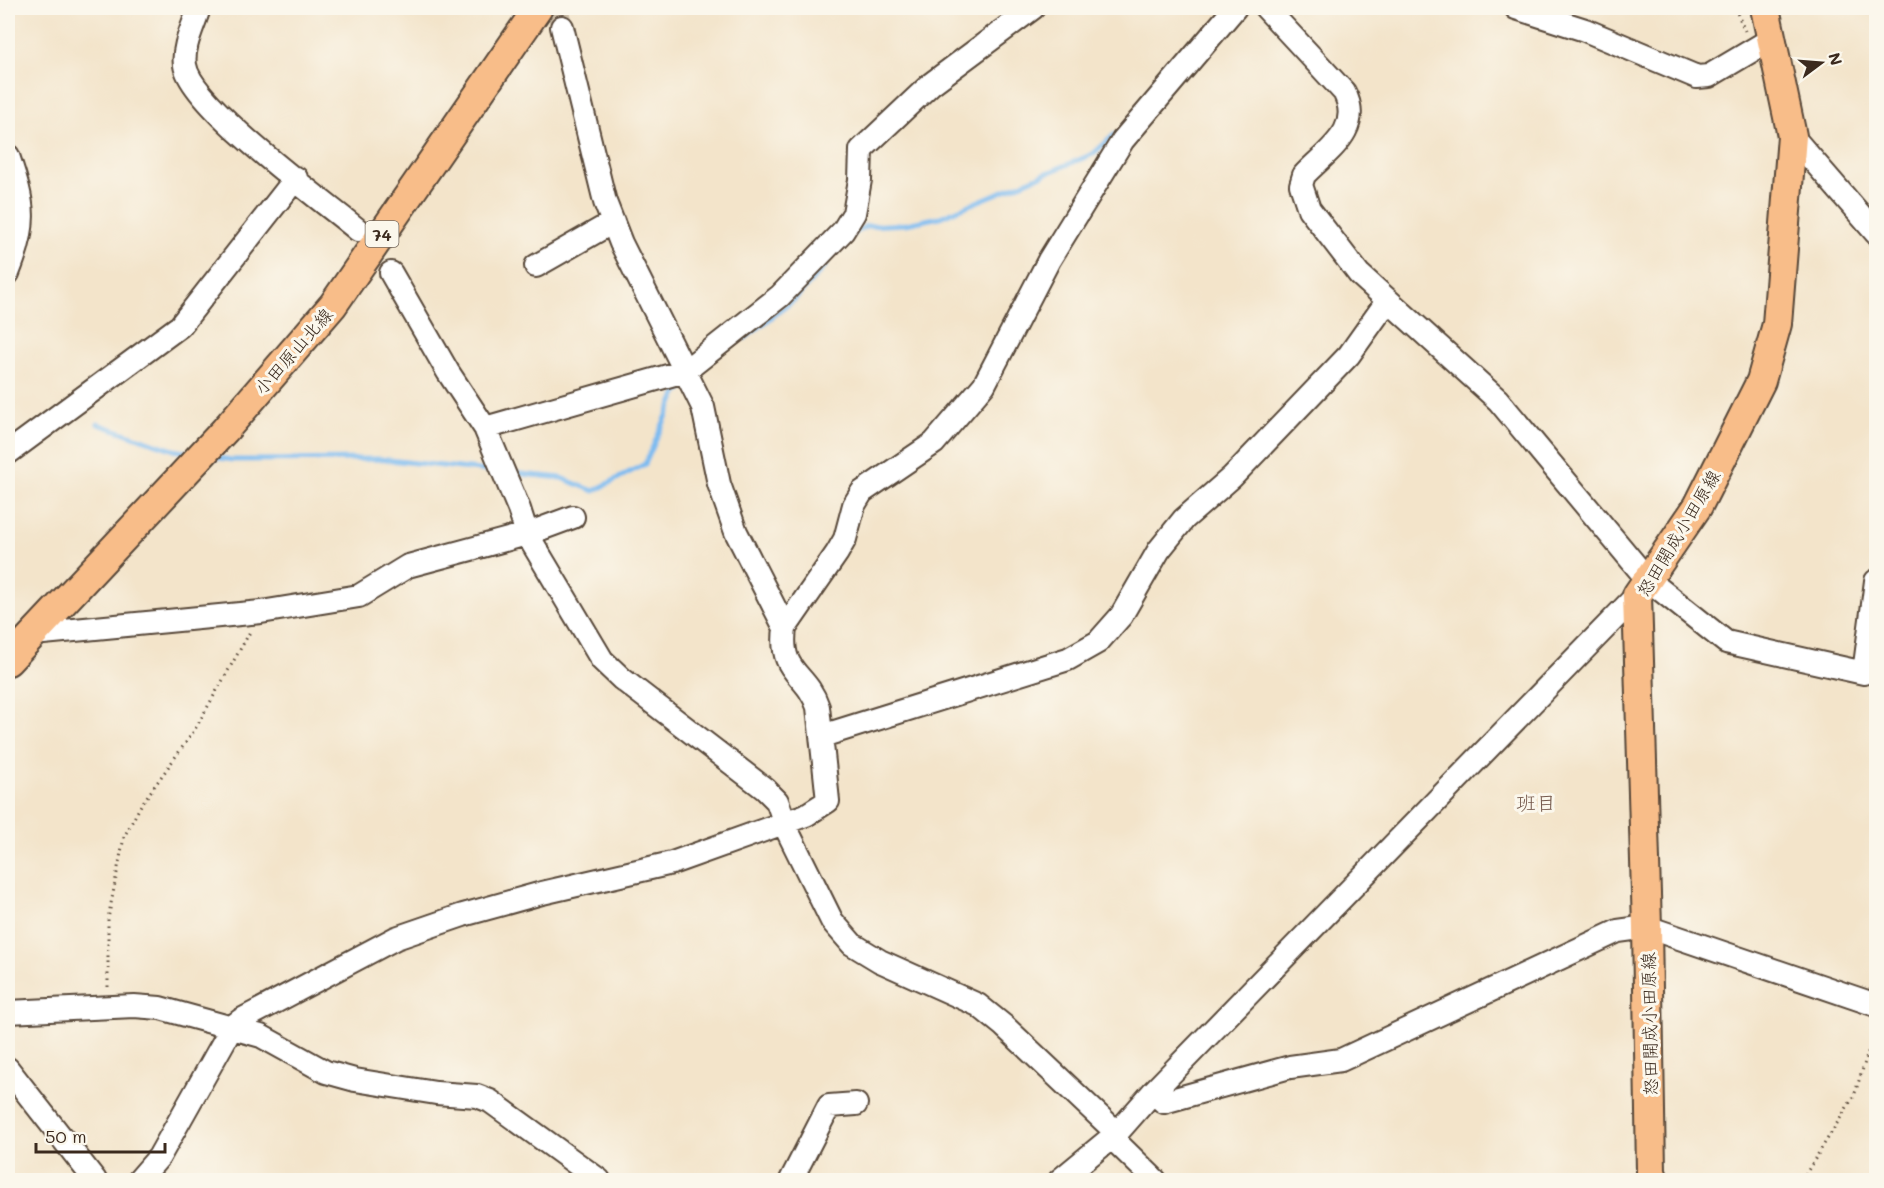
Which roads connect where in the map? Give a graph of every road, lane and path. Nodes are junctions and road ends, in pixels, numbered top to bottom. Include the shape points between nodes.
1 (199, 8) edge
2 (538, 8) edge
3 (1032, 8) edge
4 (1235, 8) edge
5 (1266, 8) edge
6 (1516, 8) edge
7 (1735, 8) edge
8 (1765, 8) edge
9 (562, 27) tunnel mouth
10 (1763, 44) junction
11 (1792, 136) junction
12 (8, 156) edge
13 (296, 178) junction
14 (613, 222) junction
15 (358, 230) dead end
16 (1876, 233) edge
17 (536, 266) dead end
18 (8, 273) edge
19 (391, 273) dead end
20 (1388, 300) junction
21 (685, 371) junction
22 (485, 428) junction
23 (8, 453) edge
24 (573, 517) dead end
25 (527, 534) junction
26 (1876, 581) edge
27 (1642, 587) junction
28 (261, 612) junction
29 (785, 628) junction
30 (33, 634) junction
31 (8, 661) edge
32 (822, 736) junction
33 (785, 823) junction
34 (1647, 927) junction
35 (1876, 1005) edge
36 (110, 1007) junction
37 (8, 1012) edge
38 (232, 1027) junction
39 (1876, 1028) edge
40 (8, 1070) edge
41 (1153, 1092) junction
42 (856, 1104) dead end
43 (1115, 1135) junction
44 (1648, 1178) edge
45 (95, 1180) edge
46 (139, 1180) edge
47 (599, 1180) edge
48 (791, 1180) edge
49 (1060, 1180) edge
50 (1155, 1180) edge
51 (1802, 1180) edge

1 - 13 street via 184,64 191,84 215,112
2 - 30 main road, 小田原山北線 / 74 via 333,305 201,456
3 - 21 street via 931,84 861,150 854,213 843,231 780,296
4 - 29 street via 1123,140 1049,260 984,385 934,443 862,492 854,504 845,539
5 - 20 street via 1349,102 1352,117 1348,129 1304,175 1301,185 1321,227 1359,274
6 - 10 street via 1585,30 1697,77 1709,76
7 - 10 path
8 - 10 main road, 怒田開成小田原線
9 - 14 street
10 - 11 main road, 怒田開成小田原線
11 - 16 street
11 - 27 main road, 怒田開成小田原線 via 1777,324 1761,381 1698,506
12 - 18 street via 24,217 20,244
13 - 15 street
13 - 23 street via 180,326
14 - 17 street
14 - 21 street
19 - 22 street
20 - 27 street via 1498,400
20 - 32 street via 1334,372 1232,477 1184,519 1159,550 1122,616 1098,642 1068,659
21 - 22 street
21 - 29 street via 704,407 719,484 736,532
22 - 25 street
24 - 25 street
25 - 28 street via 408,566 359,596
25 - 33 street via 602,660 765,789 777,801
26 - 27 street via 1864,673 1726,642
27 - 34 main road, 怒田開成小田原線
27 - 41 street
28 - 30 street
28 - 36 path via 194,730 141,805 124,837 108,919
29 - 32 street via 786,662 814,693
30 - 31 main road, 小田原山北線 / 74
32 - 33 street via 828,801
33 - 38 street via 672,863 530,896 396,938
33 - 43 street via 832,921 852,944 880,961 978,1005
34 - 35 street
34 - 41 street via 1618,931 1341,1060 1290,1067 1164,1102
34 - 44 main road, 怒田開成小田原線
36 - 37 street
36 - 38 street via 160,1008
38 - 46 street via 159,1156
38 - 47 street via 261,1036 326,1072 490,1101
39 - 51 path via 1854,1096
40 - 45 street
41 - 43 street
42 - 48 street via 829,1106
43 - 49 street
43 - 50 street

